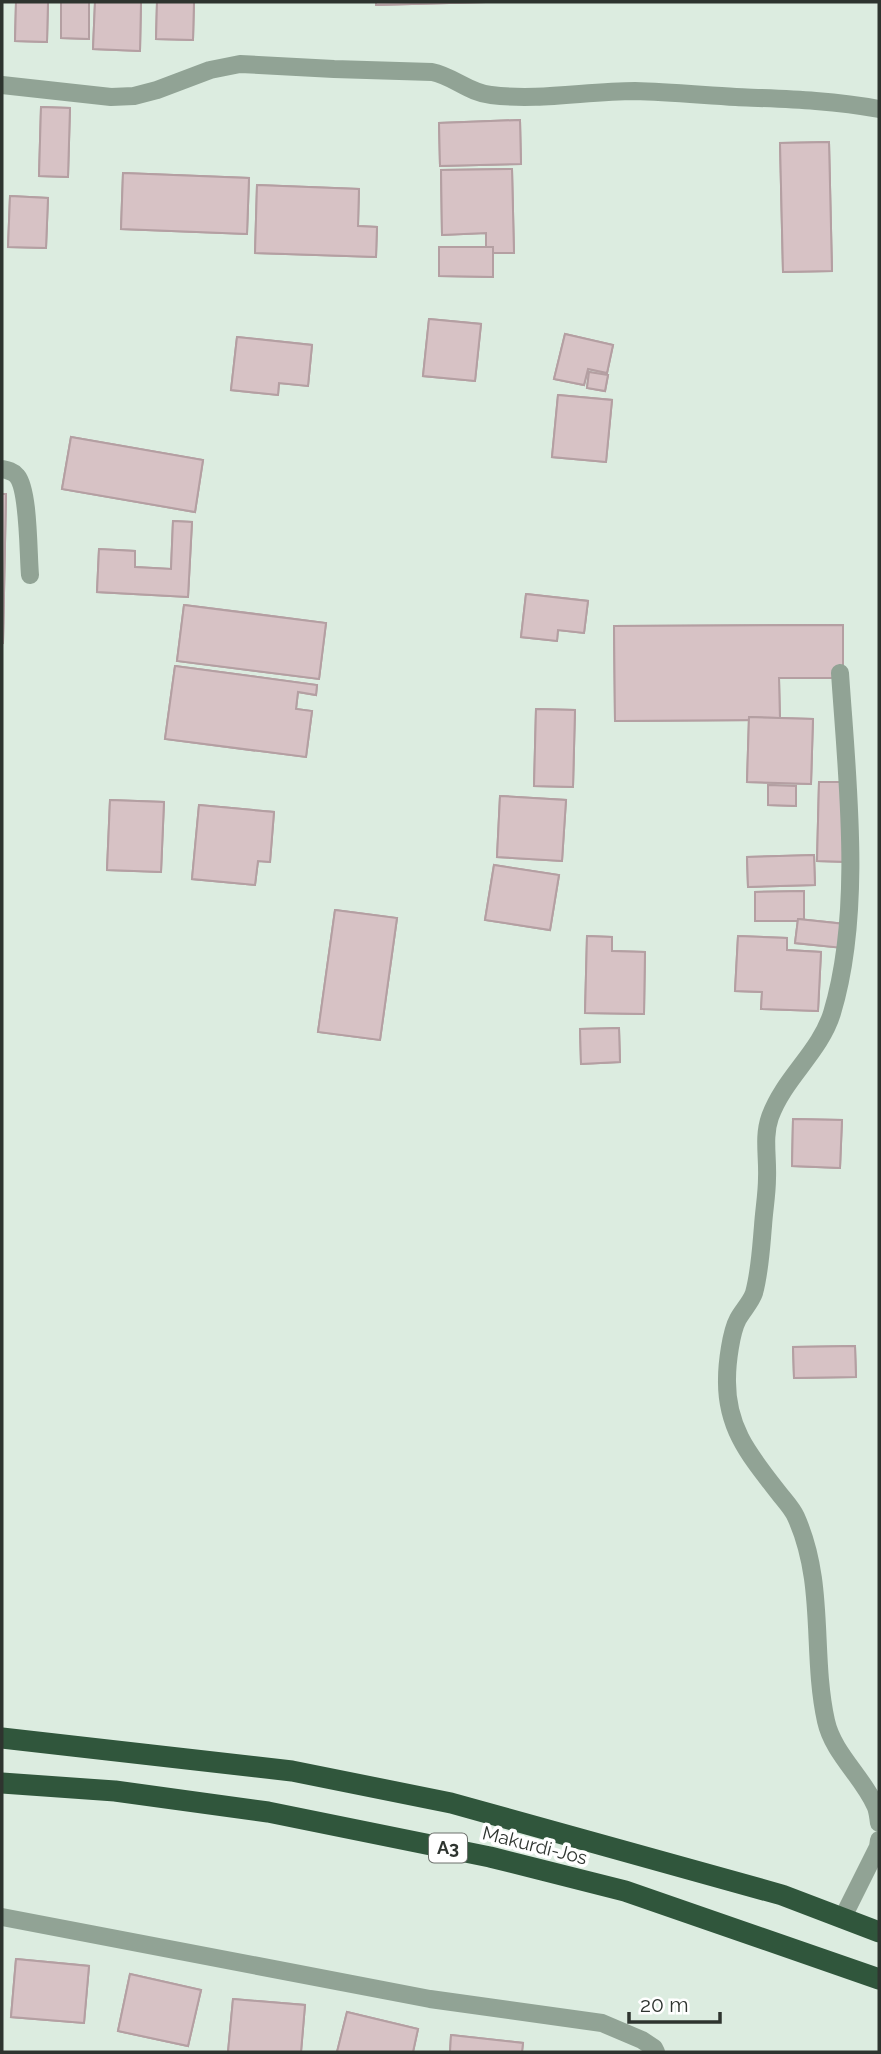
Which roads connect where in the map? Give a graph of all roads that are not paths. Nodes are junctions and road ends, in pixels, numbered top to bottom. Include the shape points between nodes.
1 (2, 85) edge
2 (879, 109) edge
3 (2, 469) edge
4 (30, 575) dead end
5 (840, 673) dead end
6 (2, 1738) edge
7 (2, 1783) edge
8 (879, 1823) edge
9 (879, 1840) edge
10 (2, 1917) edge
11 (842, 1919) junction
12 (879, 1932) edge
13 (879, 1979) edge
14 (656, 2052) edge

1 - 2 street via 134,96 240,64 432,72 491,95 633,91
3 - 4 street via 18,477 22,489
5 - 8 street via 850,854 843,965 831,1015 779,1095 769,1121 759,1268 753,1296 736,1322 727,1378 738,1436 795,1514 806,1543 816,1594 827,1724 876,1807
6 - 11 highway, Makurdi-Jos / A3 via 292,1771 452,1804 782,1895
7 - 13 highway, Makurdi-Jos / A3 via 114,1791 268,1812 490,1857 625,1891
9 - 11 street
10 - 14 street via 430,1999 602,2024 642,2040
11 - 12 highway, Makurdi-Jos / A3

